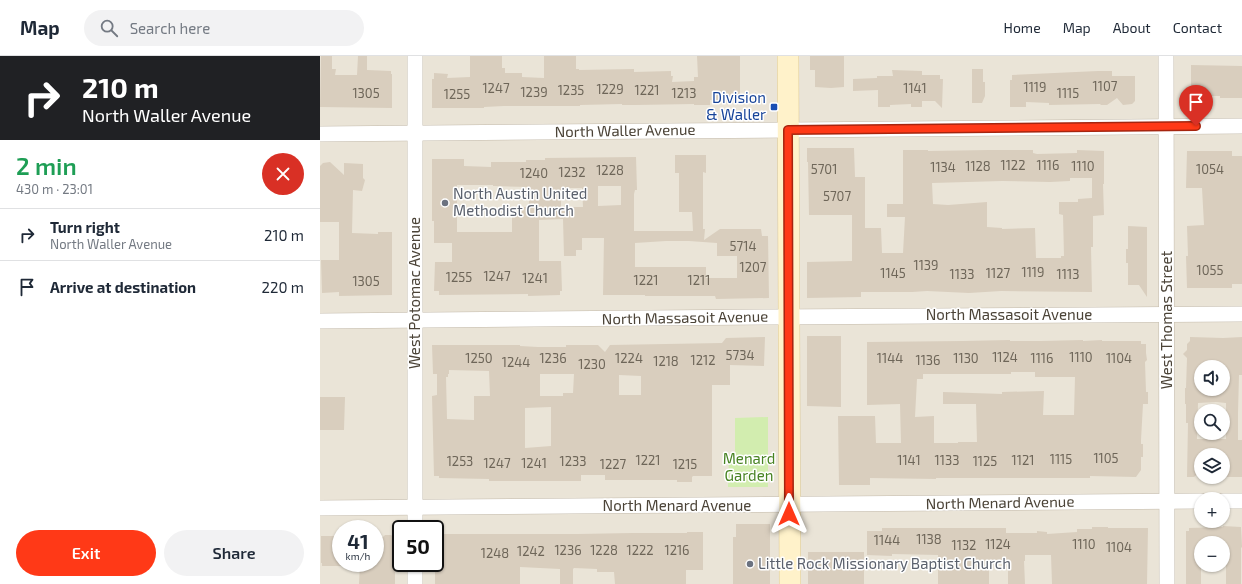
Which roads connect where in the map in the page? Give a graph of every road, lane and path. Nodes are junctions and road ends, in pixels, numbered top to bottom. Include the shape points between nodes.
1 (415, 56) edge
2 (788, 56) edge
3 (1166, 56) edge
4 (1166, 126) junction
5 (1242, 126) edge
6 (788, 130) junction
7 (415, 133) junction
8 (320, 134) edge
9 (1167, 314) junction
10 (1242, 314) edge
11 (789, 317) junction
12 (320, 321) edge
13 (415, 321) junction
14 (1167, 501) junction
15 (1194, 501) edge
16 (1230, 501) edge
17 (1242, 501) edge
18 (789, 505) junction
19 (320, 508) edge
20 (415, 508) junction
21 (415, 520) edge
22 (415, 572) edge
23 (415, 584) edge
24 (790, 584) edge
25 (1167, 584) edge

1 - 7 street, West Potomac Avenue
2 - 6 main road
3 - 4 street, West Thomas Street
4 - 5 street, North Waller Avenue
4 - 6 street, North Waller Avenue
4 - 9 street, West Thomas Street
6 - 7 street, North Waller Avenue
6 - 11 main road
7 - 8 street, North Waller Avenue
7 - 13 street, West Potomac Avenue
9 - 10 street, North Massasoit Avenue
9 - 11 street, North Massasoit Avenue
9 - 14 street, West Thomas Street
11 - 13 street, North Massasoit Avenue
11 - 18 main road
12 - 13 street, North Massasoit Avenue
13 - 20 street, West Potomac Avenue
14 - 15 street, North Menard Avenue
14 - 18 street, North Menard Avenue
14 - 25 street, West Thomas Street
16 - 17 street
18 - 20 street, North Menard Avenue
18 - 24 main road
19 - 20 street, North Menard Avenue
20 - 21 street, West Potomac Avenue
22 - 23 street

